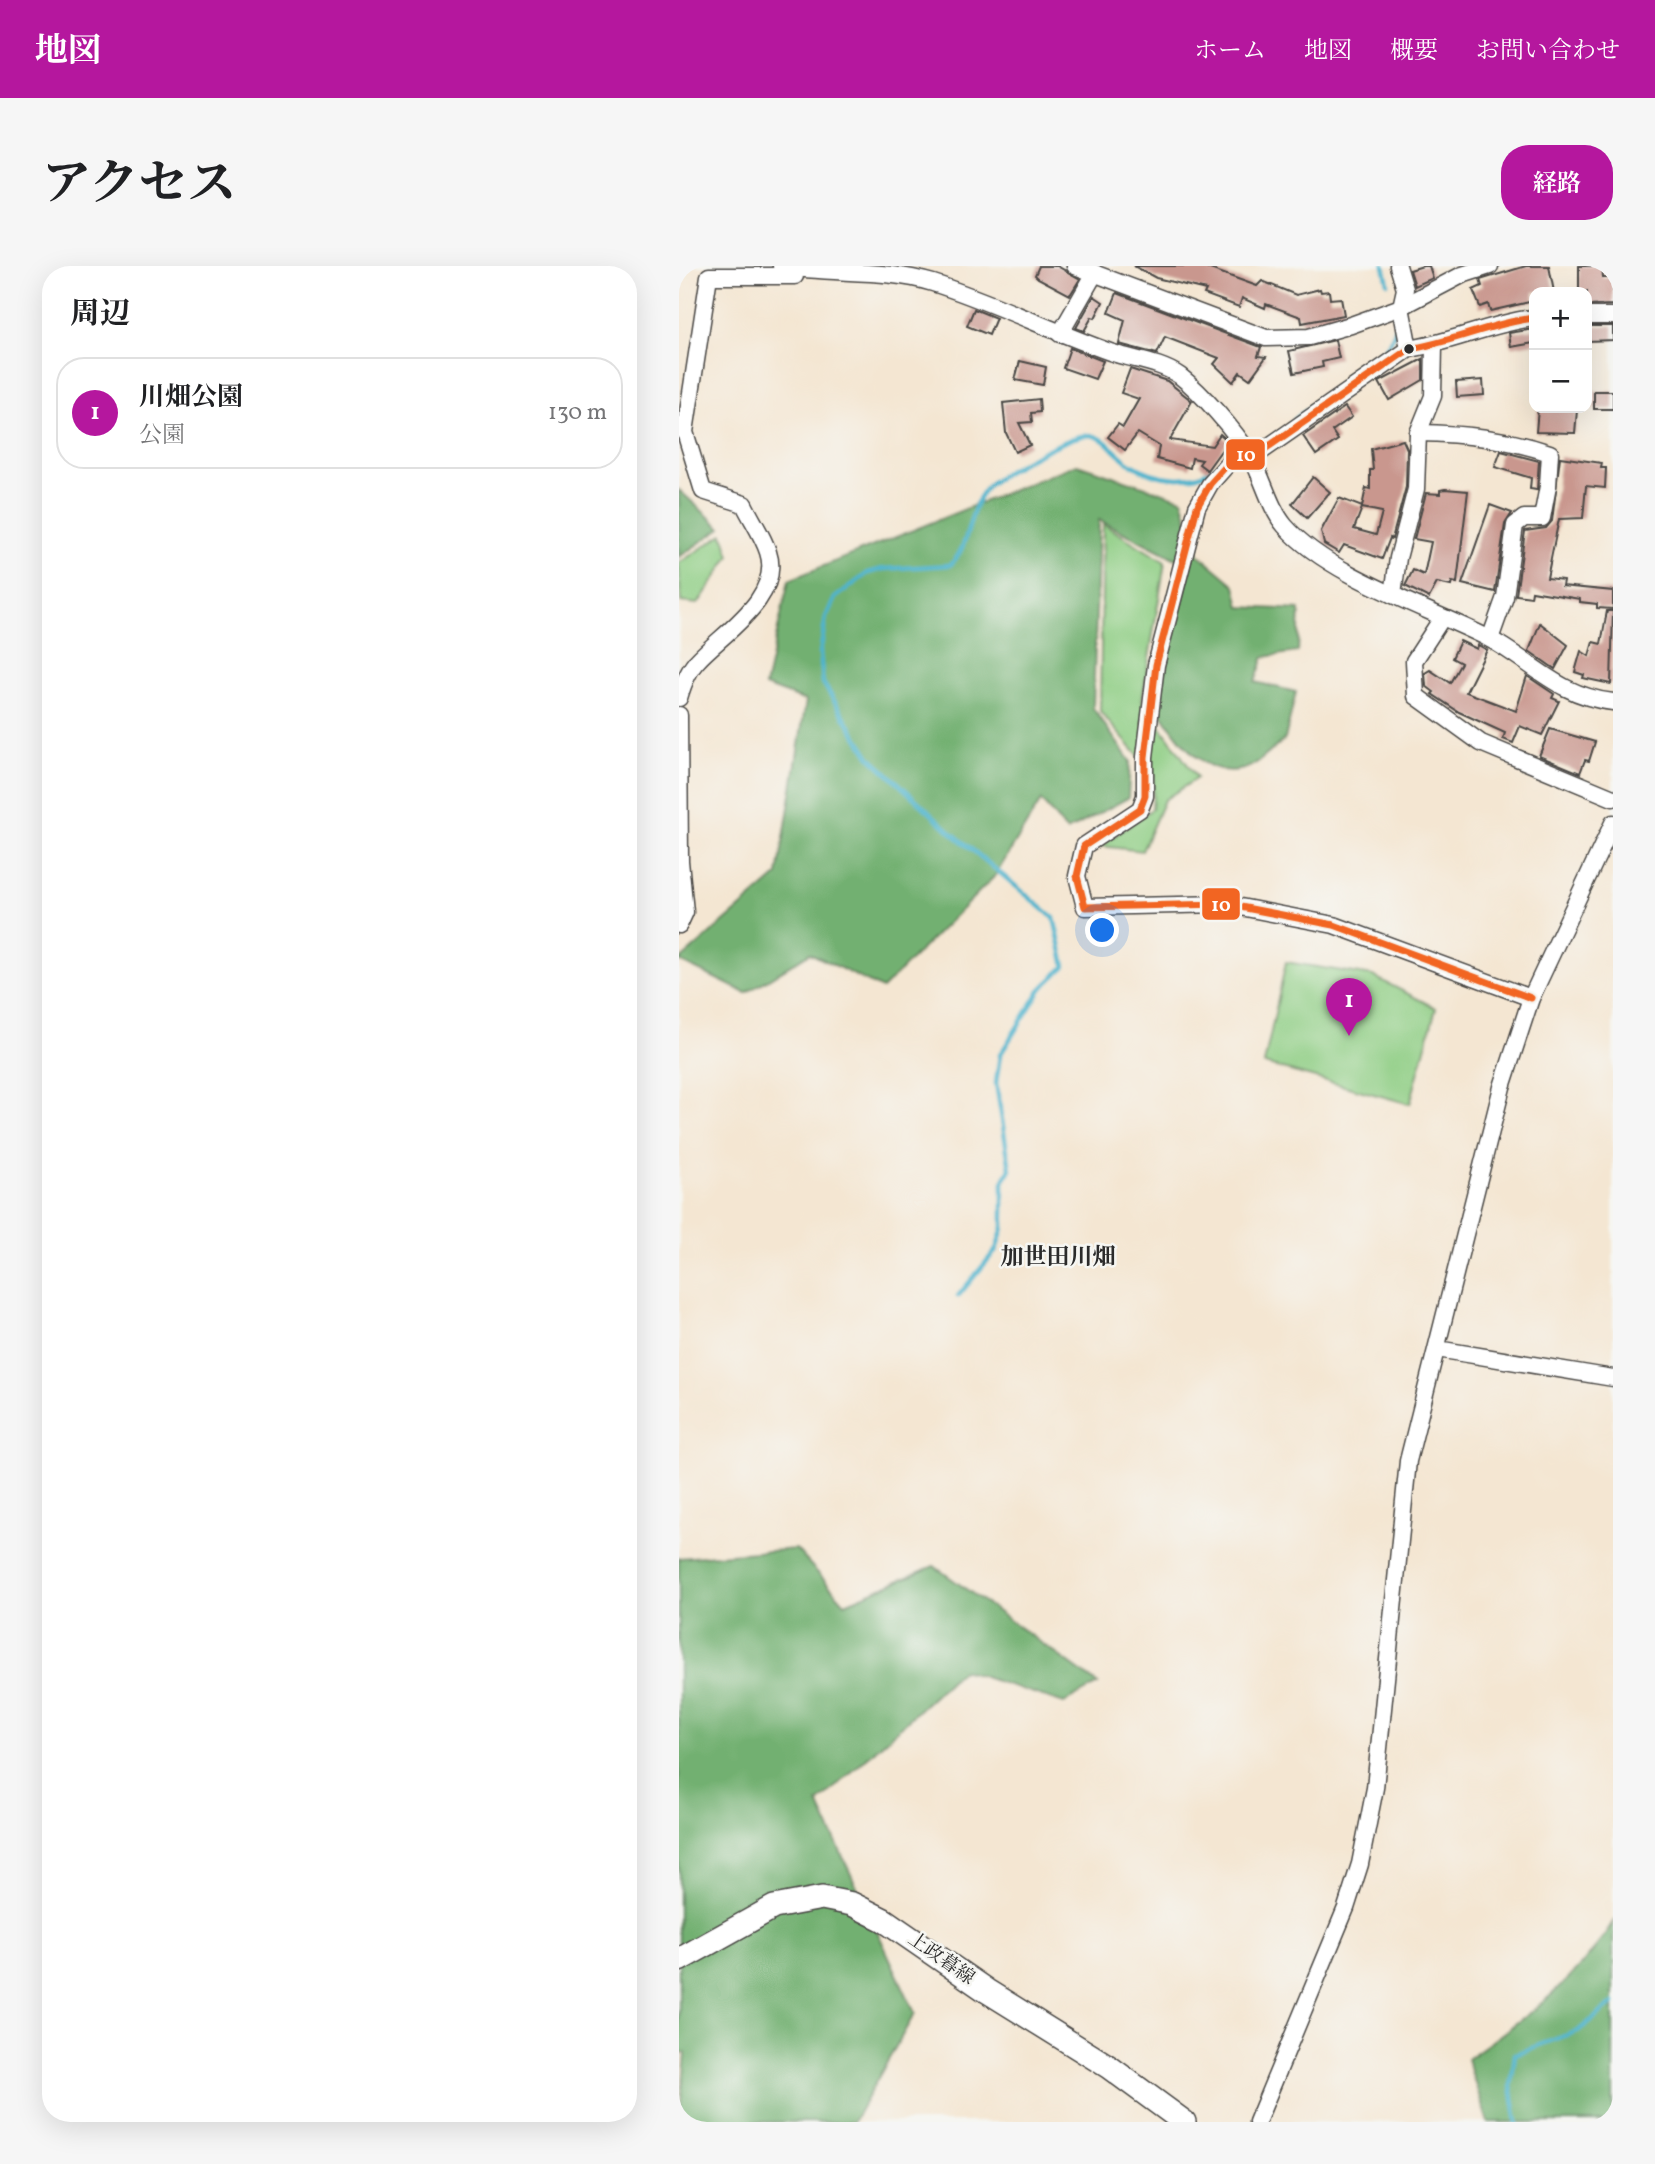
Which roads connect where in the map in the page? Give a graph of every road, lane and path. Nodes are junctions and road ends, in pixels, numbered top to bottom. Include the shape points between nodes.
1 (781, 266) edge
2 (1075, 266) edge
3 (1398, 266) edge
4 (1490, 266) edge
5 (818, 273) junction
6 (1095, 273) junction
7 (1401, 307) junction
8 (1592, 316) edge
9 (1613, 316) edge
10 (1529, 319) edge
11 (1060, 334) junction
12 (1434, 345) junction
13 (1409, 349) junction
14 (1418, 433) junction
15 (1249, 454) junction
16 (1394, 595) junction
17 (1442, 618) junction
18 (1490, 639) junction
19 (679, 698) edge
20 (1613, 702) edge
21 (679, 715) edge
22 (1613, 798) edge
23 (1613, 822) edge
24 (679, 925) edge
25 (1531, 999) junction
26 (1437, 1349) junction
27 (1613, 1378) edge
28 (679, 1960) edge
29 (1184, 2122) edge
30 (1257, 2122) edge

1 - 5 street
2 - 6 street
3 - 7 street via 1405,289
4 - 7 street via 1462,275
5 - 11 street via 892,274 933,283
5 - 19 street via 709,276 685,432 703,491 744,503 769,553 768,573 761,597 741,622 697,661
6 - 7 street via 1266,338 1309,337
6 - 11 street
7 - 13 street
8 - 9 street
10 - 12 street via 1450,337
11 - 15 street via 1178,375
12 - 13 street
12 - 14 street via 1433,396
13 - 15 street via 1262,451
14 - 16 street via 1416,489 1398,558
14 - 18 street via 1499,438 1550,453 1542,518 1524,518 1514,525 1505,597
15 - 16 street via 1284,525 1332,562
15 - 25 street via 1234,457 1197,507 1156,665 1145,796 1140,809 1084,846 1077,876 1085,907 1225,904 1334,925
16 - 17 street
17 - 18 street
17 - 22 street via 1414,662 1416,696 1481,743
18 - 20 street via 1587,699
21 - 24 street via 685,912
23 - 25 street
25 - 26 street via 1502,1087
26 - 27 street
26 - 30 street via 1408,1461 1370,1822 1346,1908
28 - 29 street, 上政暮線 via 774,1907 822,1898 852,1904 884,1920 1109,2067

